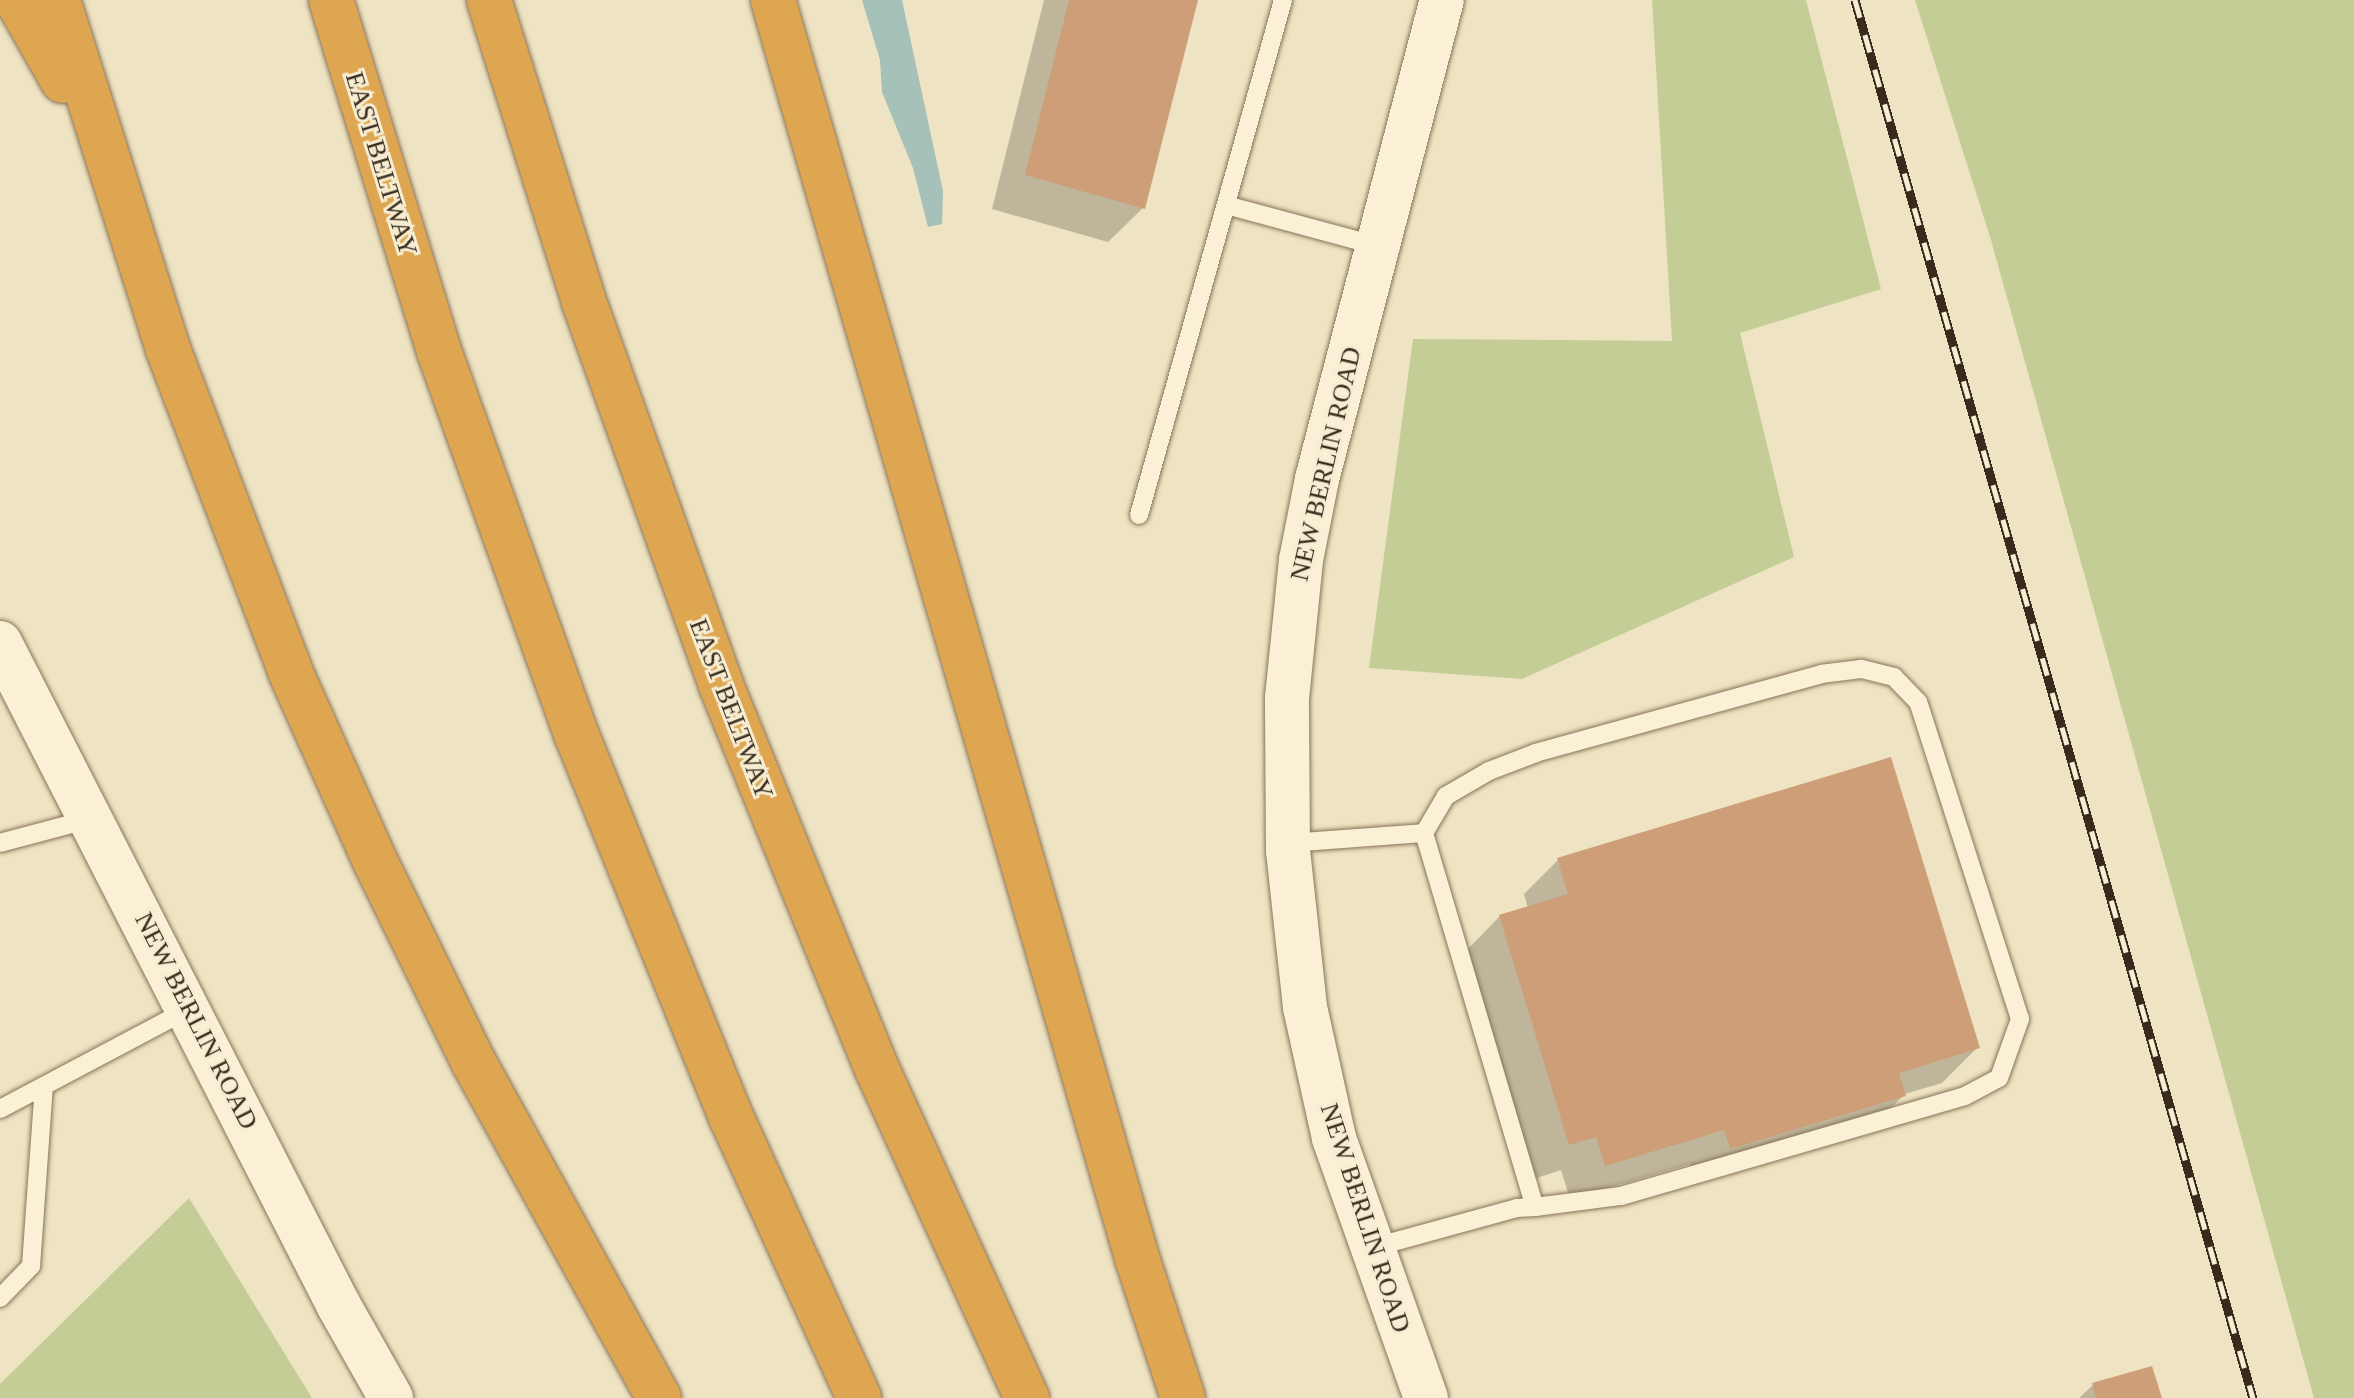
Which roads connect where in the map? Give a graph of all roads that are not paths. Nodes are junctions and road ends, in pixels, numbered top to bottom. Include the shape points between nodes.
1 (17, 0) edge
2 (58, 0) edge
3 (331, 0) edge
4 (489, 0) edge
5 (773, 0) edge
6 (1283, 0) edge
7 (1442, 0) edge
8 (1226, 205) junction
9 (124, 216) junction
10 (1378, 246) junction
11 (1139, 515) dead end
12 (0, 643) edge
13 (93, 818) junction
14 (1424, 833) junction
15 (0, 843) edge
16 (1288, 843) junction
17 (190, 1008) junction
18 (44, 1086) junction
19 (0, 1109) edge
20 (1535, 1207) junction
21 (1371, 1248) junction
22 (0, 1298) edge
23 (391, 1398) edge
24 (659, 1398) edge
25 (859, 1398) edge
26 (1027, 1398) edge
27 (1183, 1398) edge
28 (1426, 1398) edge

1 - 9 highway via 83,121
2 - 9 highway
3 - 25 highway, EAST BELTWAY via 439,351 577,736 732,1119
4 - 26 highway, EAST BELTWAY via 583,299 727,699 877,1069
5 - 27 highway via 1138,1261
6 - 8 lane
7 - 10 street, NEW BERLIN ROAD
8 - 10 lane
8 - 11 lane
9 - 24 highway via 227,514 346,799 474,1063
10 - 16 street, NEW BERLIN ROAD via 1301,560 1287,698
12 - 13 street, NEW BERLIN ROAD
13 - 15 lane
13 - 17 street, NEW BERLIN ROAD
14 - 16 lane
14 - 20 lane
14 - 20 lane via 1446,796 1489,771 1536,753 1822,674 1861,669 1894,677 1918,702 2020,1019 1999,1078 1984,1090 1621,1196
16 - 21 street, NEW BERLIN ROAD via 1305,1007 1334,1138
17 - 18 lane
17 - 23 street, NEW BERLIN ROAD via 339,1306
18 - 19 lane
18 - 22 lane via 31,1266
20 - 21 lane
21 - 28 street, NEW BERLIN ROAD

